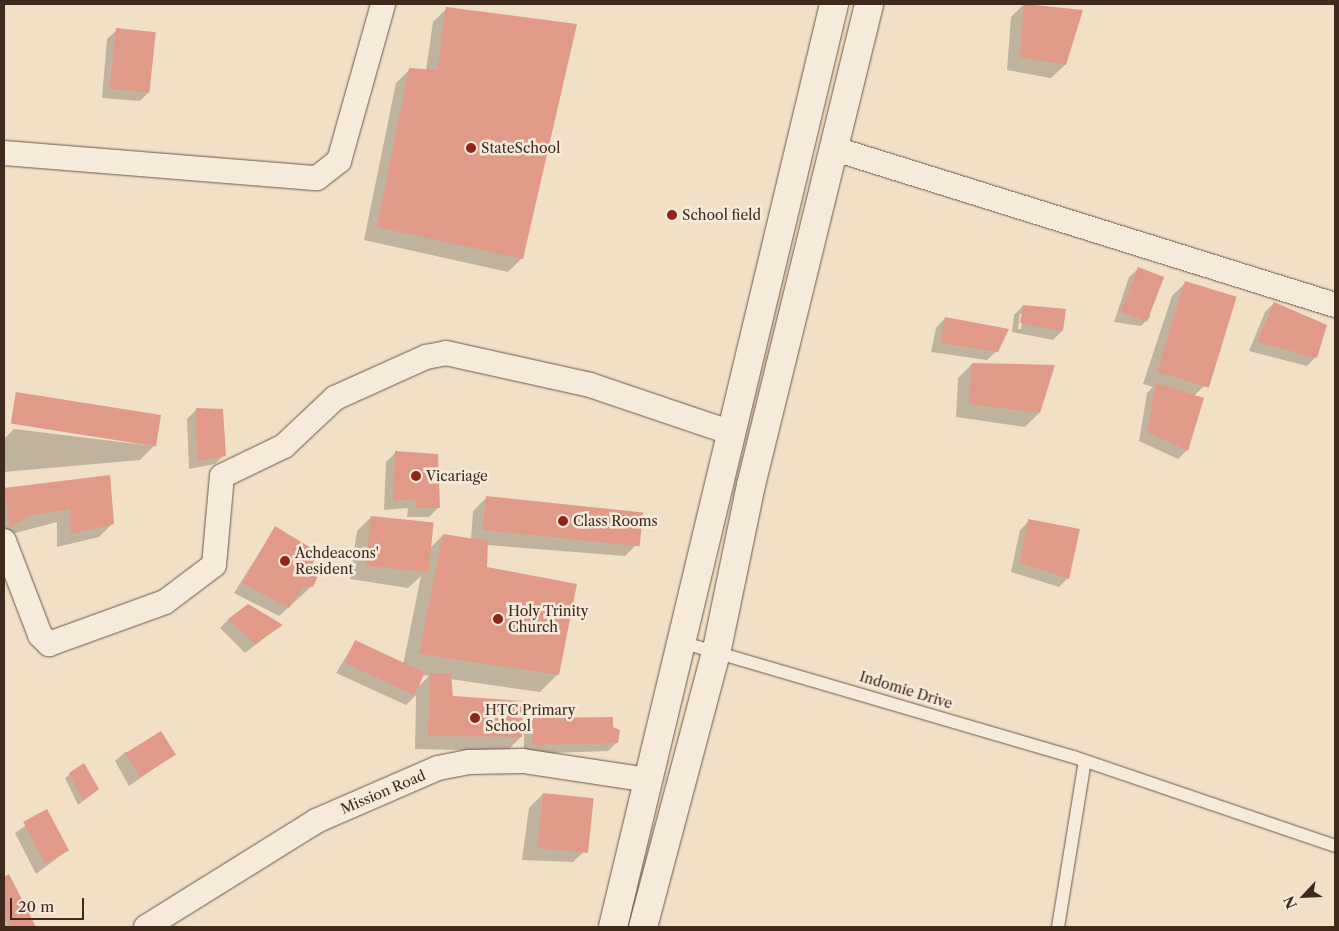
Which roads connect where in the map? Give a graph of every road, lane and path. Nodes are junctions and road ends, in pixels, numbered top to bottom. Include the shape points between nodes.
1 (383, 4) edge
2 (834, 4) edge
3 (869, 4) edge
4 (835, 149) junction
5 (4, 153) edge
6 (1335, 305) edge
7 (732, 434) junction
8 (4, 541) edge
9 (684, 643) junction
10 (717, 649) junction
11 (1085, 761) junction
12 (649, 780) junction
13 (1335, 846) edge
14 (146, 927) edge
15 (613, 927) edge
16 (642, 927) edge
17 (1058, 927) edge

1 - 5 street via 341,155 332,169 317,178
2 - 7 main road
3 - 4 main road
4 - 6 street
4 - 10 main road via 751,485
7 - 8 street via 590,385 446,353 426,357 335,398 284,446 222,476 214,565 165,602 49,644 40,635
7 - 9 main road
9 - 10 lane, Indomie Drive
9 - 12 main road
10 - 11 lane, Indomie Drive
10 - 16 main road
11 - 13 lane, Indomie Drive
11 - 17 lane
12 - 14 street, Mission Road via 523,761 469,762 438,768 316,821
12 - 15 main road

